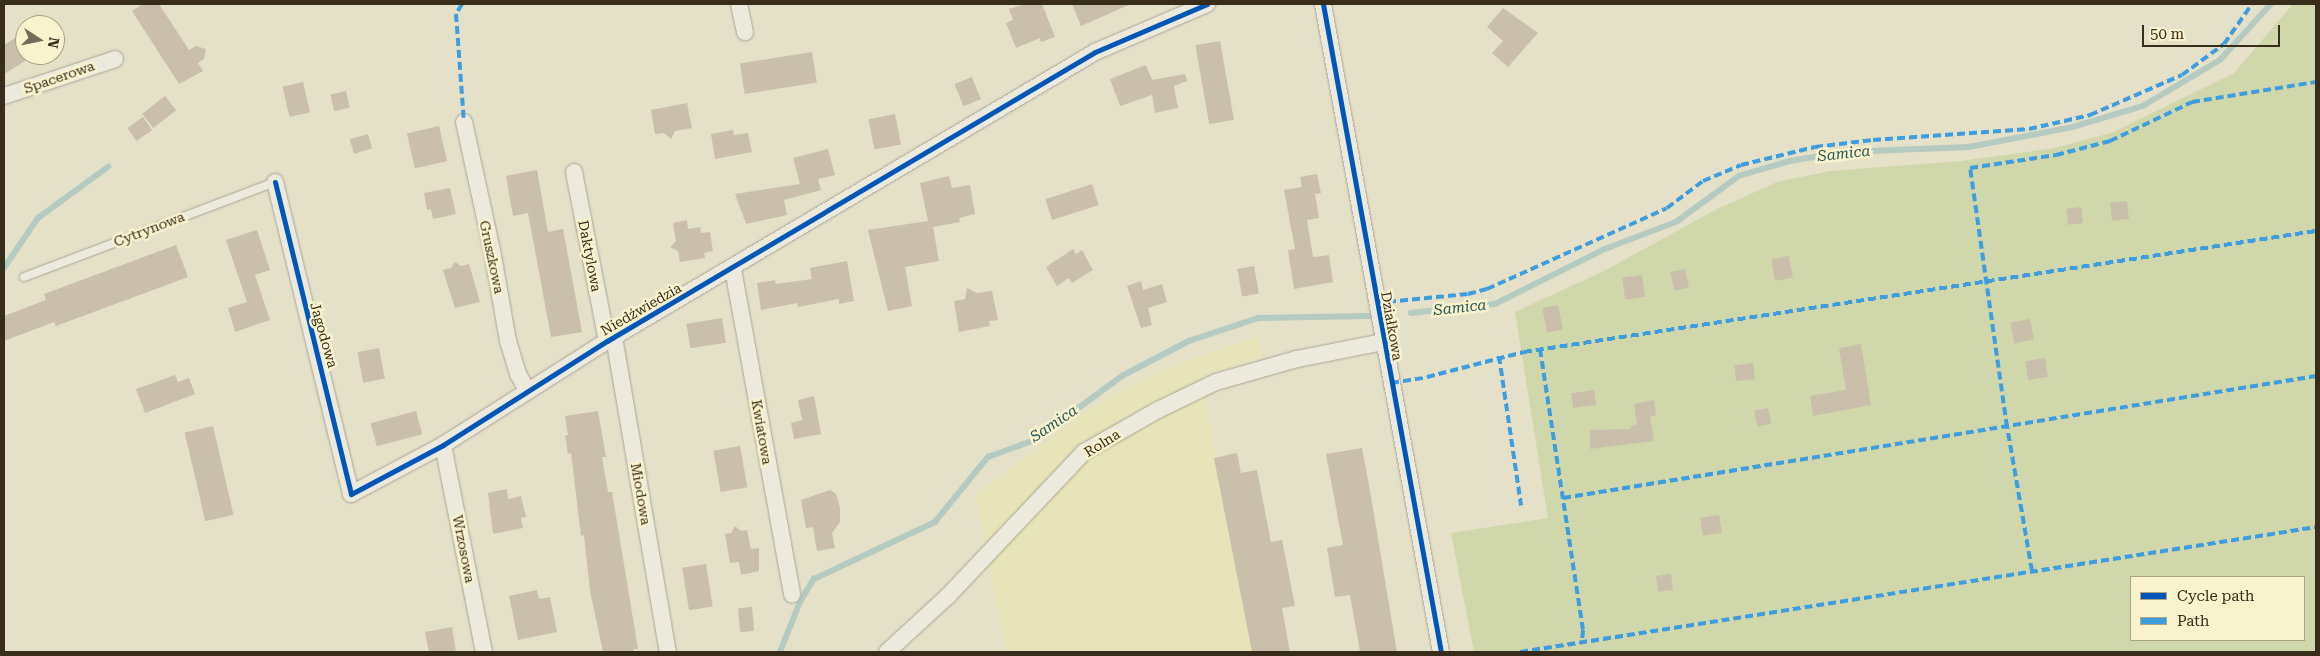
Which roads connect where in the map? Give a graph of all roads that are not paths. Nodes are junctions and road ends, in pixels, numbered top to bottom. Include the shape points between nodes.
1 (739, 4) edge
2 (1207, 4) edge
3 (1323, 4) edge
4 (745, 32) dead end
5 (115, 59) dead end
6 (4, 96) edge
7 (464, 122) dead end
8 (574, 172) dead end
9 (275, 182) joint
10 (733, 269) junction
11 (24, 277) dead end
12 (610, 339) junction
13 (1383, 342) junction
14 (527, 390) junction
15 (443, 445) junction
16 (351, 494) joint
17 (792, 595) dead end
18 (484, 652) edge
19 (668, 652) edge
20 (887, 652) edge
21 (1441, 652) edge

1 - 4 street
2 - 10 street, Niedźwiedzia via 1095,52
3 - 13 street, Działkowa
5 - 6 street, Spacerowa
7 - 14 street, Gruszkowa via 508,341 518,374
8 - 12 street, Daktylowa
9 - 11 lane, Cytrynowa
9 - 16 street, Jagodowa
10 - 12 street, Niedźwiedzia
10 - 17 street, Kwiatowa
12 - 14 street, Niedźwiedzia
12 - 19 street, Miodowa
13 - 20 street, Rolna via 1297,359 1216,382 1084,452 948,596
13 - 21 street, Działkowa
14 - 15 street, Niedźwiedzia
15 - 16 street, Niedźwiedzia
15 - 18 street, Wrzosowa

